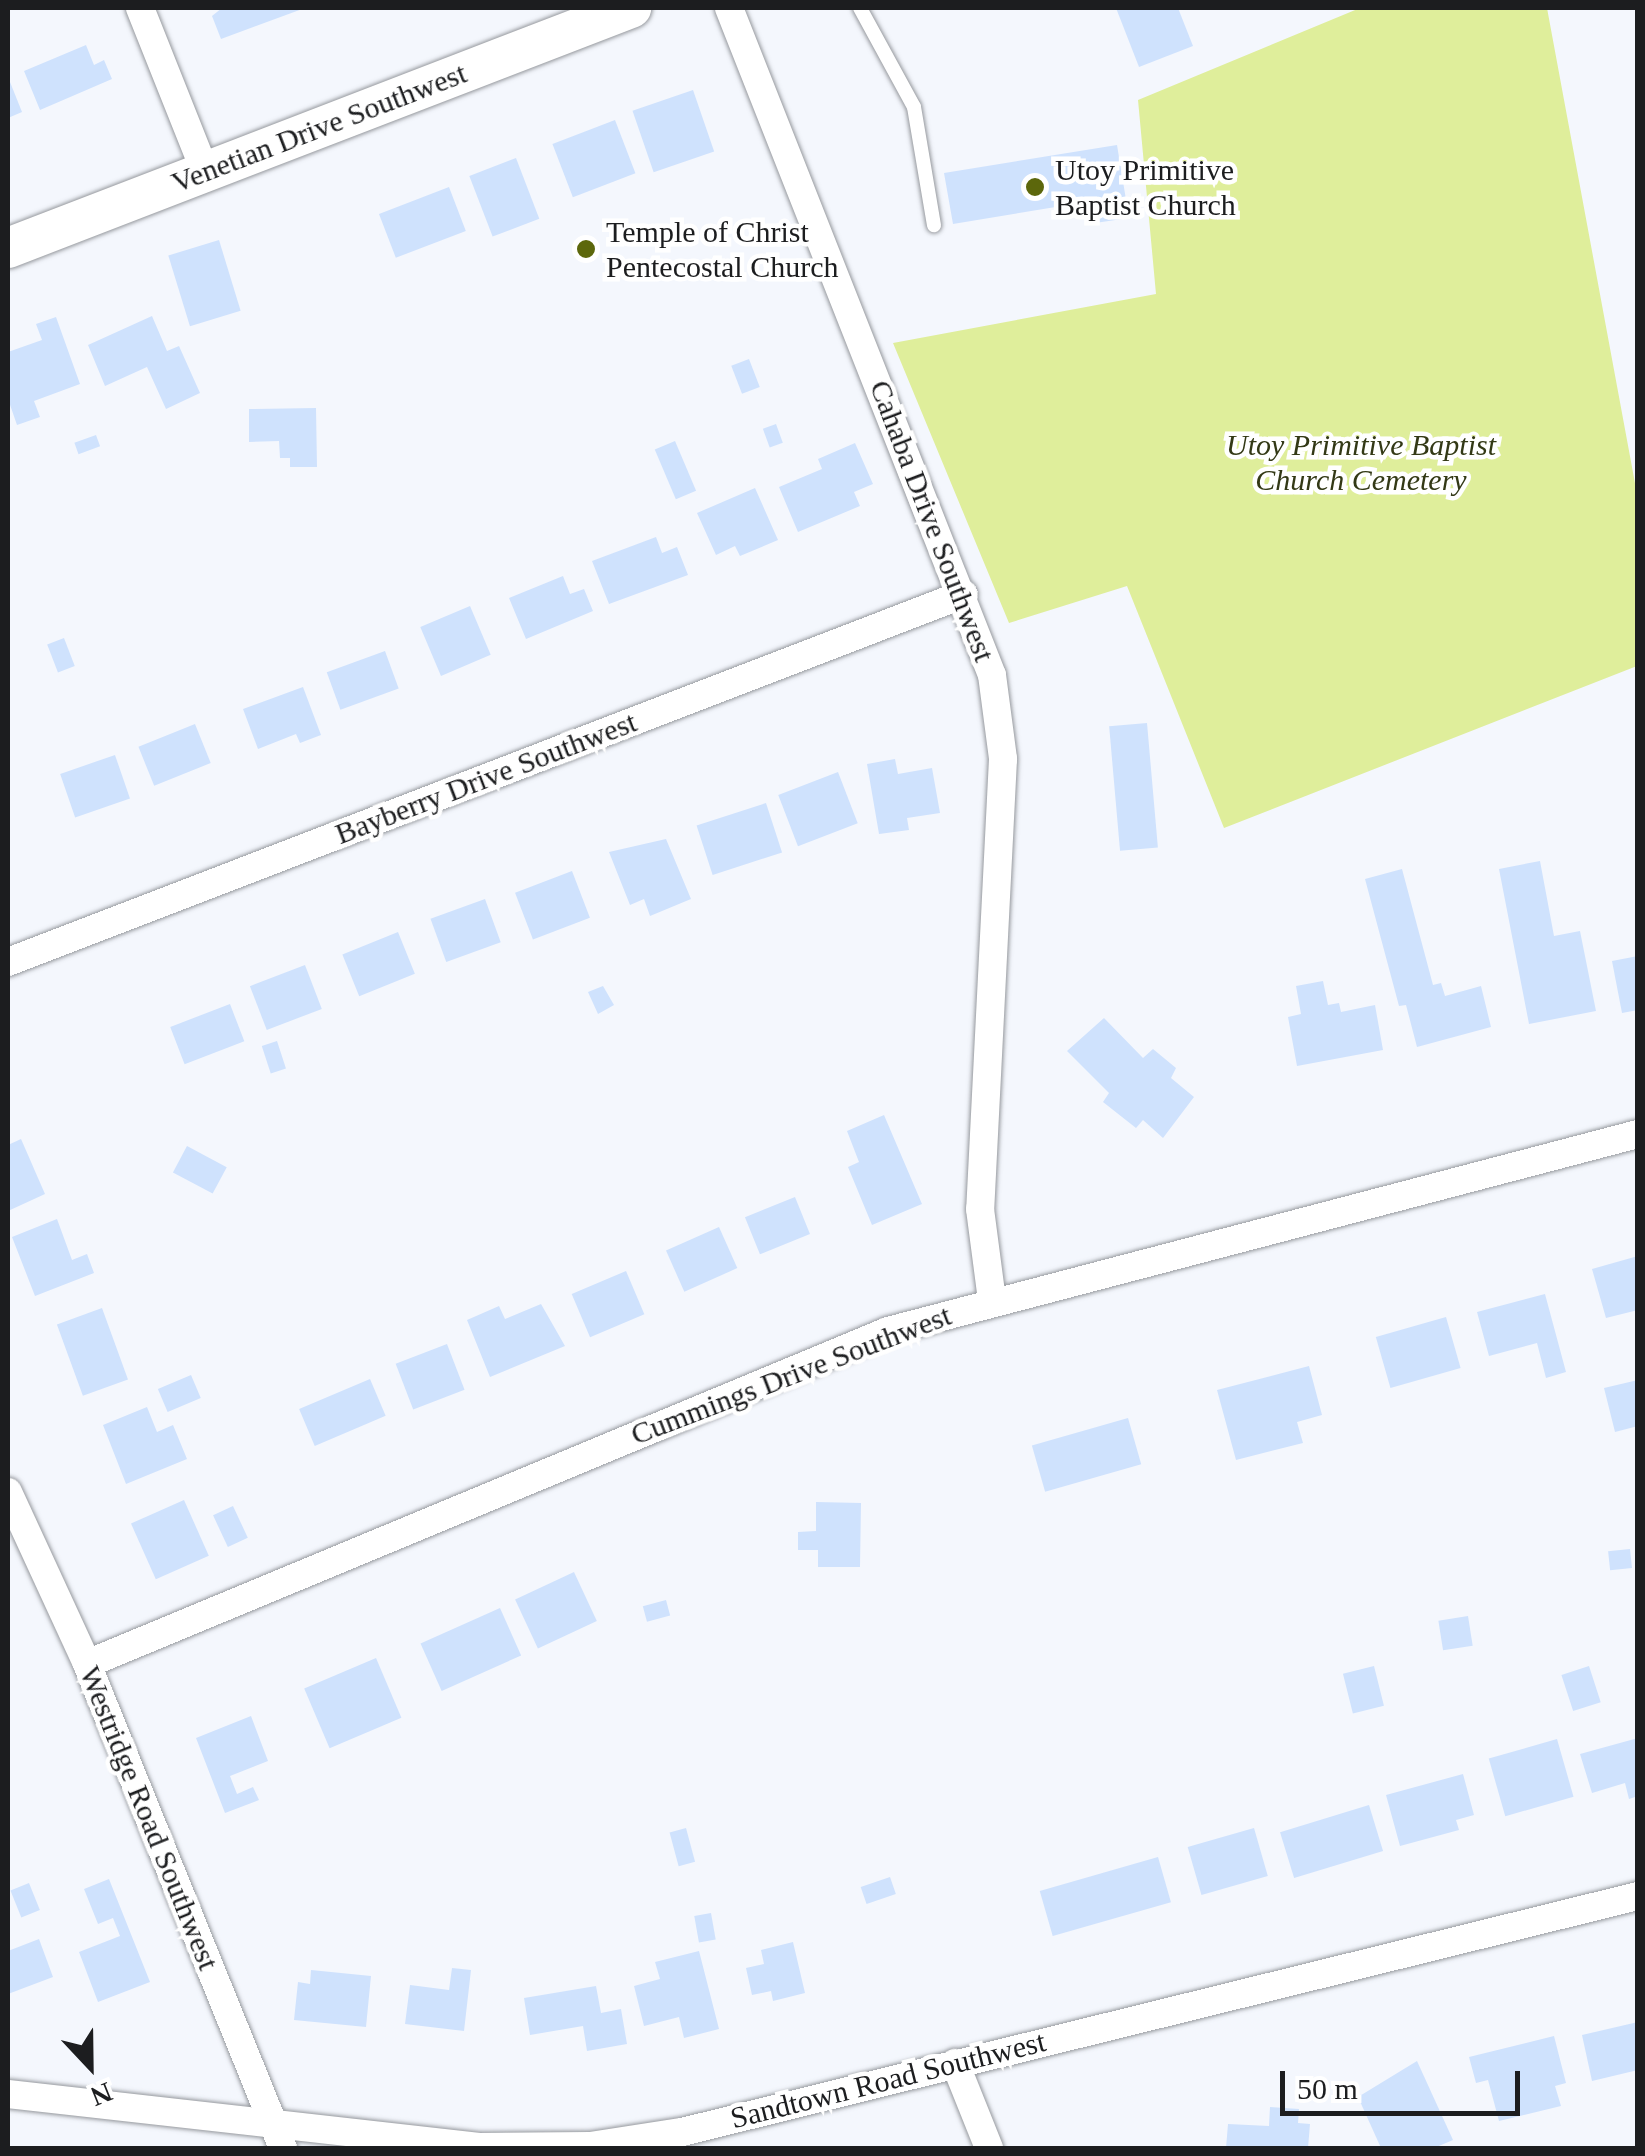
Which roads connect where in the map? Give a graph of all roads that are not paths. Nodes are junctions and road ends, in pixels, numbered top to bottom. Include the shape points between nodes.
1 (140, 8) edge
2 (631, 8) edge
3 (729, 8) edge
4 (860, 8) edge
5 (205, 172) junction
6 (934, 225) dead end
7 (8, 248) edge
8 (964, 594) junction
9 (8, 962) edge
10 (1638, 1134) edge
11 (992, 1300) junction
12 (8, 1492) edge
13 (88, 1664) junction
14 (1638, 1896) edge
15 (955, 2063) junction
16 (8, 2094) edge
17 (278, 2136) edge
18 (989, 2148) edge

1 - 5 street
2 - 5 street, Venetian Drive Southwest
3 - 8 street, Cahaba Drive Southwest
4 - 6 lane via 914,107
5 - 7 street, Venetian Drive Southwest
8 - 9 street, Bayberry Drive Southwest
8 - 11 street, Cahaba Drive Southwest via 992,675 1004,759 980,1209
10 - 11 street, Cummings Drive Southwest via 1127,1273
11 - 13 street, Cummings Drive Southwest via 888,1330
12 - 13 street, Westridge Road Southwest
13 - 17 street, Westridge Road Southwest
14 - 15 street, Sandtown Road Southwest
15 - 17 street, Sandtown Road Southwest via 682,2132 590,2146
15 - 18 street
16 - 17 street, Sandtown Road Southwest

